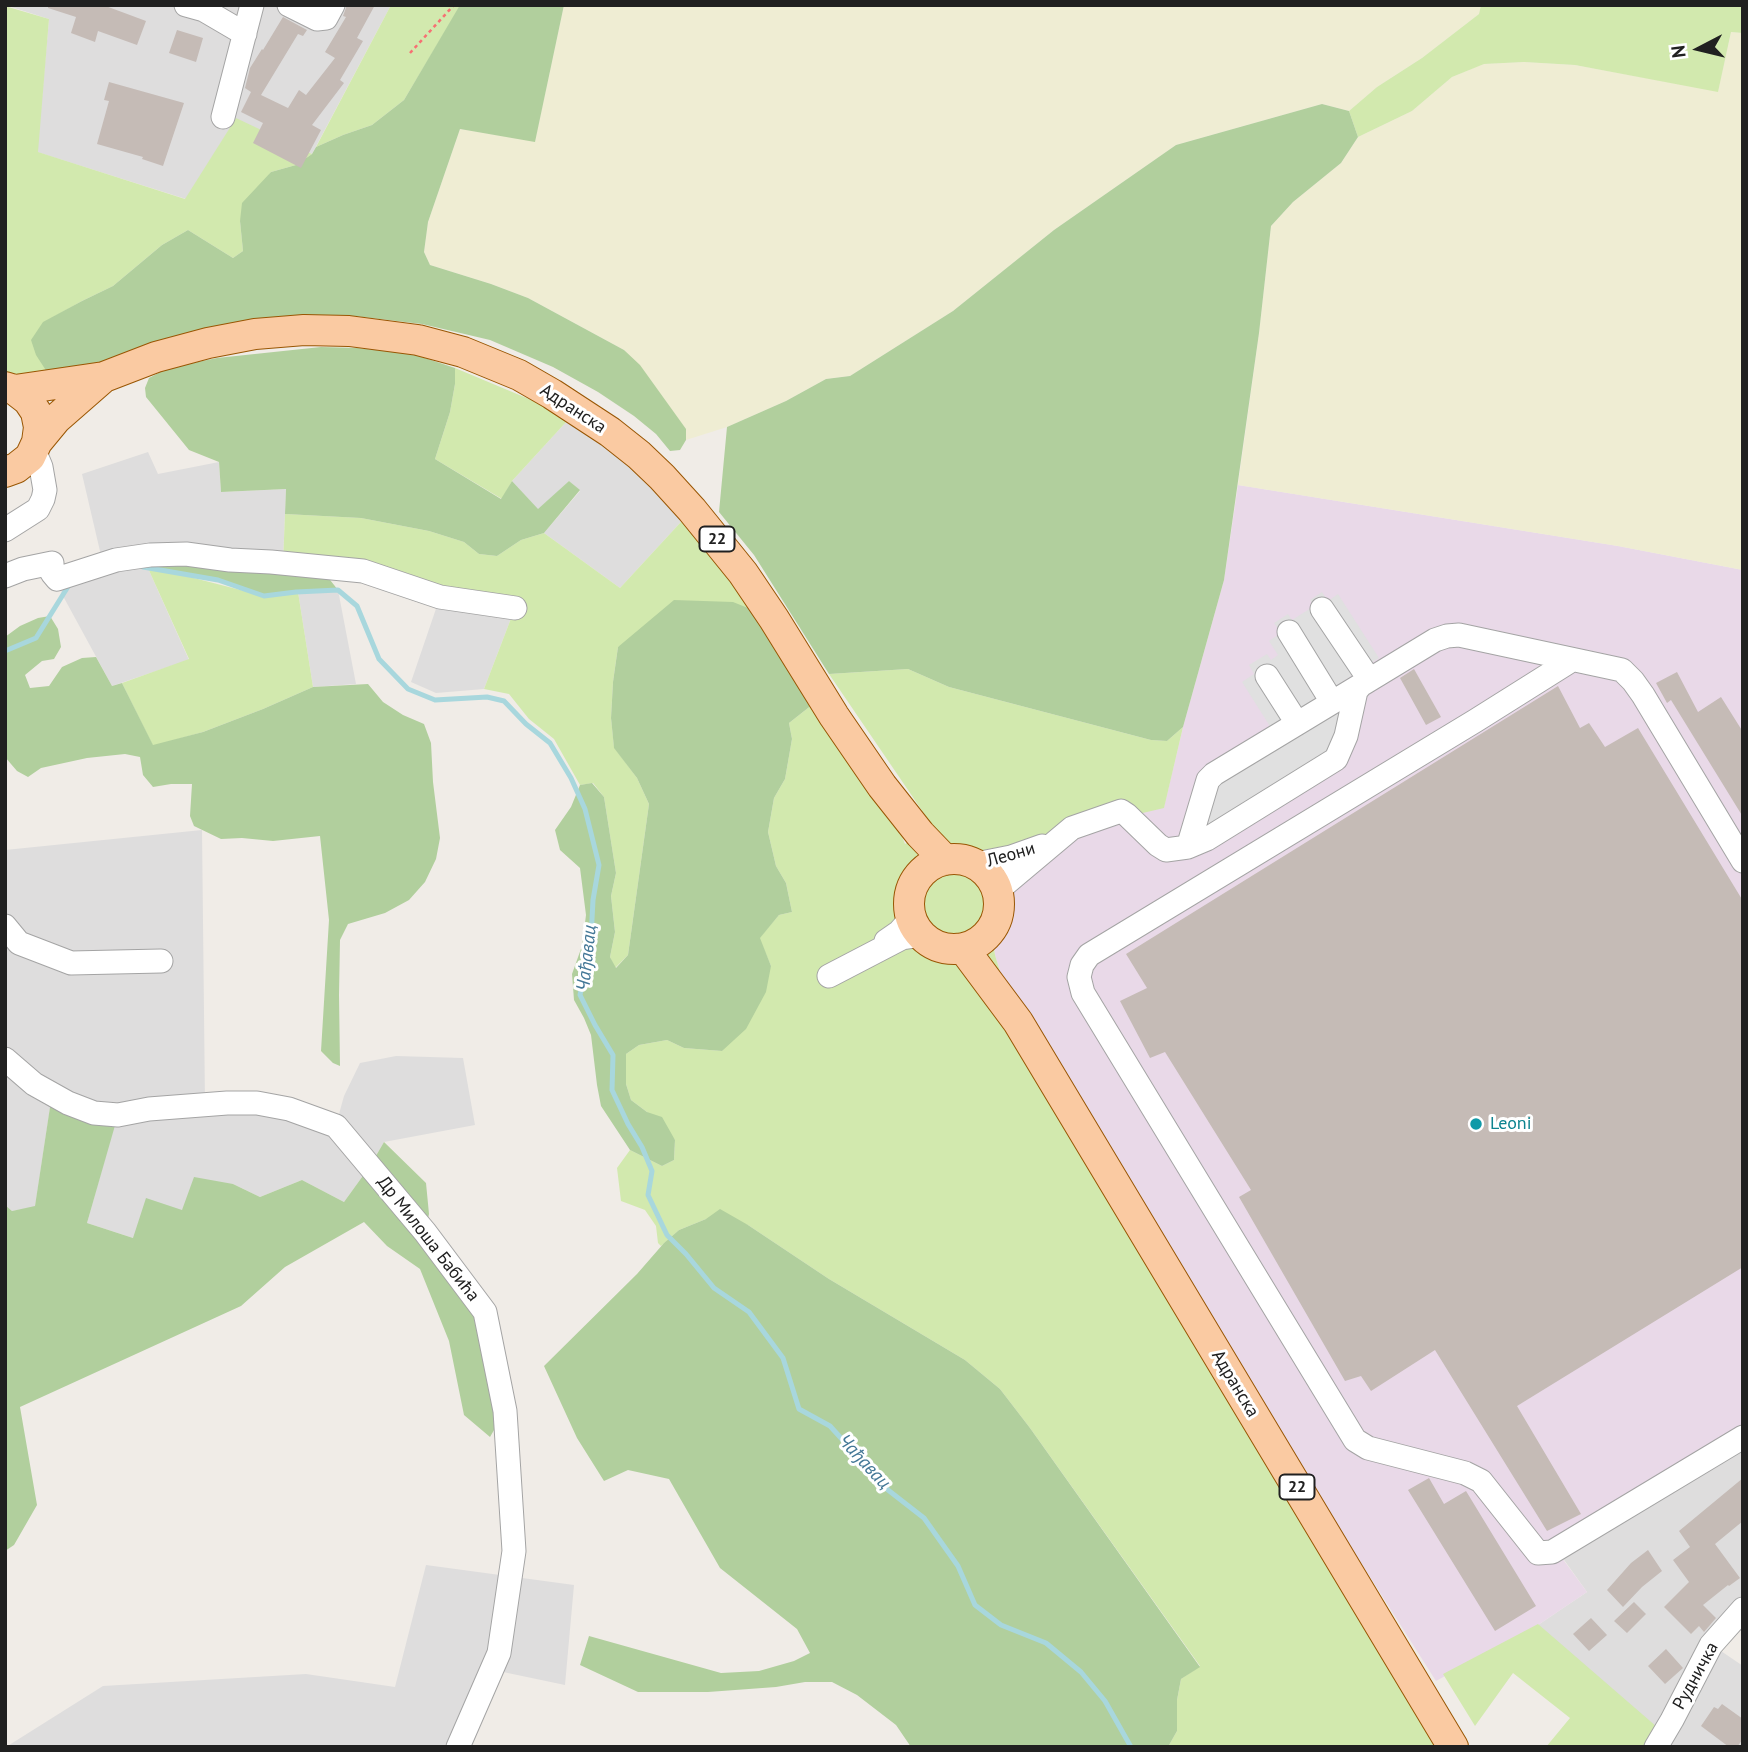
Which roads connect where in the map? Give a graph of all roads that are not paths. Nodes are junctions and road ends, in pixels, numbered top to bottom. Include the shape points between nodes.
1 (186, 5) edge
2 (252, 5) edge
3 (289, 5) edge
4 (333, 5) edge
5 (245, 34) junction
6 (223, 117) dead end
7 (104, 377) junction
8 (9, 387) edge
9 (23, 458) edge
10 (5, 530) edge
11 (5, 576) edge
12 (515, 608) dead end
13 (1322, 608) dead end
14 (1289, 632) dead end
15 (1572, 660) junction
16 (1266, 676) dead end
17 (1365, 682) junction
18 (1332, 702) junction
19 (1297, 723) junction
20 (882, 786) junction
21 (1055, 842) junction
22 (1188, 847) junction
23 (944, 860) junction
24 (1743, 861) edge
25 (976, 864) junction
26 (915, 881) junction
27 (997, 891) junction
28 (909, 912) junction
29 (5, 926) edge
30 (991, 929) junction
31 (927, 940) junction
32 (963, 948) junction
33 (161, 961) dead end
34 (856, 961) junction
35 (828, 976) dead end
36 (1018, 1022) junction
37 (5, 1059) edge
38 (1743, 1437) edge
39 (1743, 1609) edge
40 (458, 1747) edge
41 (1452, 1747) edge
42 (1656, 1747) edge

1 - 5 street
2 - 5 street
3 - 4 street via 322,19
5 - 6 street
7 - 8 main road, Адранска / 22
7 - 9 main road, Адранска / 22 via 56,419
7 - 20 main road, Адранска / 22 via 208,342 329,330 418,340 519,375 618,439 692,510 775,619
8 - 9 main road, 22 via 36,412 39,427
9 - 10 street via 41,467 45,490 34,512
11 - 12 street via 52,563 57,579 116,560 186,554 363,571 440,597
13 - 17 street
14 - 18 street
15 - 17 street via 1447,636
15 - 24 street via 1622,670 1633,681
15 - 38 street via 1089,954 1079,977 1083,993 1355,1440 1368,1448 1480,1481 1538,1553 1552,1552
16 - 19 street
17 - 18 street
17 - 22 street via 1356,691 1336,759
18 - 19 street
19 - 22 street via 1208,780
20 - 23 main road, Адранска / 22
20 - 26 main road, Адранска / 22 via 909,853
21 - 22 street via 1072,828 1121,811 1166,850
21 - 25 street, Леони
21 - 27 street, Леони
23 - 25 main road
23 - 26 main road via 925,869
25 - 27 main road
26 - 28 main road, 22
27 - 30 main road, 22 via 999,906
28 - 31 main road
28 - 34 street via 899,932
29 - 33 street via 19,943 71,963
30 - 32 main road
30 - 36 main road, Адранска / 22
31 - 32 main road via 950,949
31 - 34 street via 902,938
32 - 36 main road, Адранска / 22
34 - 35 street
36 - 41 main road, Адранска / 22
37 - 40 street, Др Милоша Бабића via 34,1084 94,1113 257,1103 336,1126 485,1312 505,1410 514,1552 499,1653
39 - 42 street, Рудничка via 1711,1644

